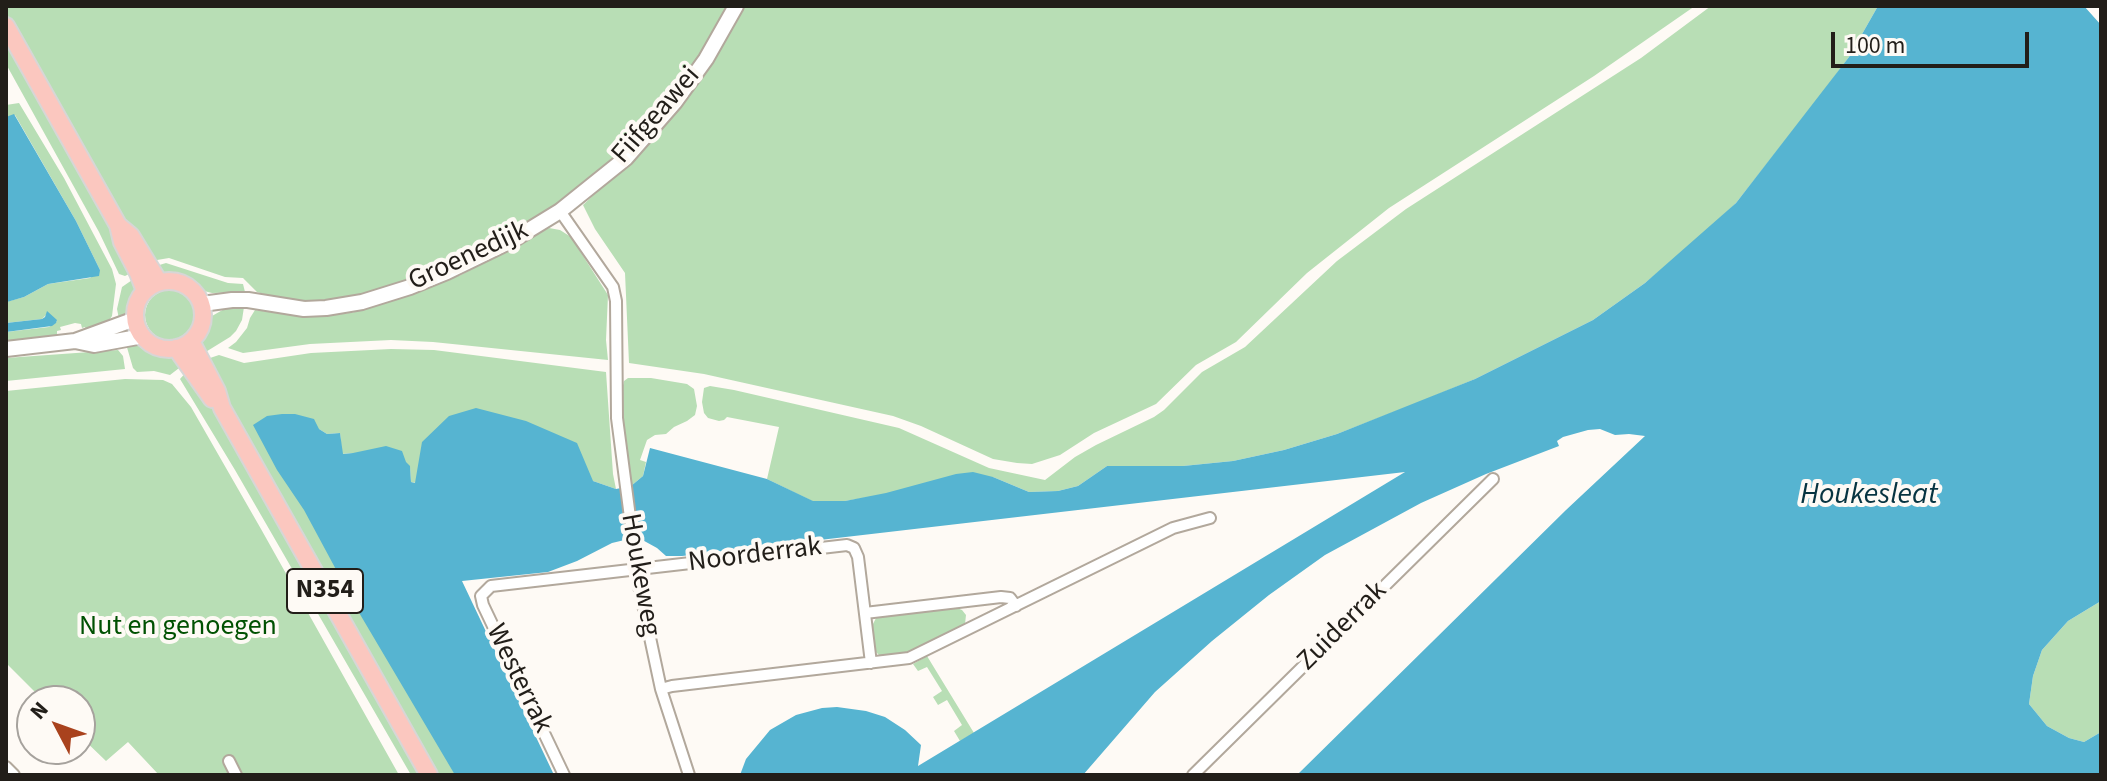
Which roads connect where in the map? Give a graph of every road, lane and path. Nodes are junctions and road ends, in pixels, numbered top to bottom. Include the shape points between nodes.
1 (736, 6) edge
2 (6, 26) edge
3 (560, 211) junction
4 (118, 225) junction
5 (159, 282) junction
6 (145, 291) junction
7 (202, 304) junction
8 (135, 319) junction
9 (143, 336) junction
10 (75, 341) junction
11 (184, 345) junction
12 (6, 349) edge
13 (616, 370) joint
14 (1493, 479) dead end
15 (1210, 518) dead end
16 (636, 569) junction
17 (1016, 606) junction
18 (865, 613) junction
19 (871, 663) junction
20 (661, 689) junction
21 (229, 761) dead end
22 (236, 775) edge
23 (429, 775) edge
24 (564, 775) edge
25 (689, 775) edge
26 (1193, 775) edge

1 - 3 street, Fiifgeawei via 675,102 626,158
2 - 4 main road
3 - 7 street, Groenedijk via 476,260 362,302 304,309 248,300
3 - 13 street, Groenedijk via 613,287
4 - 5 main road via 131,236
4 - 6 main road
5 - 6 main road
5 - 7 main road via 175,280 189,286
6 - 8 main road
7 - 11 main road via 201,328
8 - 9 main road
8 - 10 street
9 - 10 street via 94,345
9 - 11 main road via 158,347
10 - 12 street
11 - 23 main road, N354
13 - 16 street, Houkeweg
14 - 26 street, Zuiderrak
15 - 17 street via 1173,528
16 - 18 street, Noorderrak via 847,545 858,557
16 - 20 street, Houkeweg
16 - 24 street, Westerrak via 491,586 481,596
17 - 18 street via 1001,597
17 - 19 street via 909,658
18 - 19 street, Noorderrak
19 - 20 street
20 - 25 street, Houkeweg
21 - 22 street

